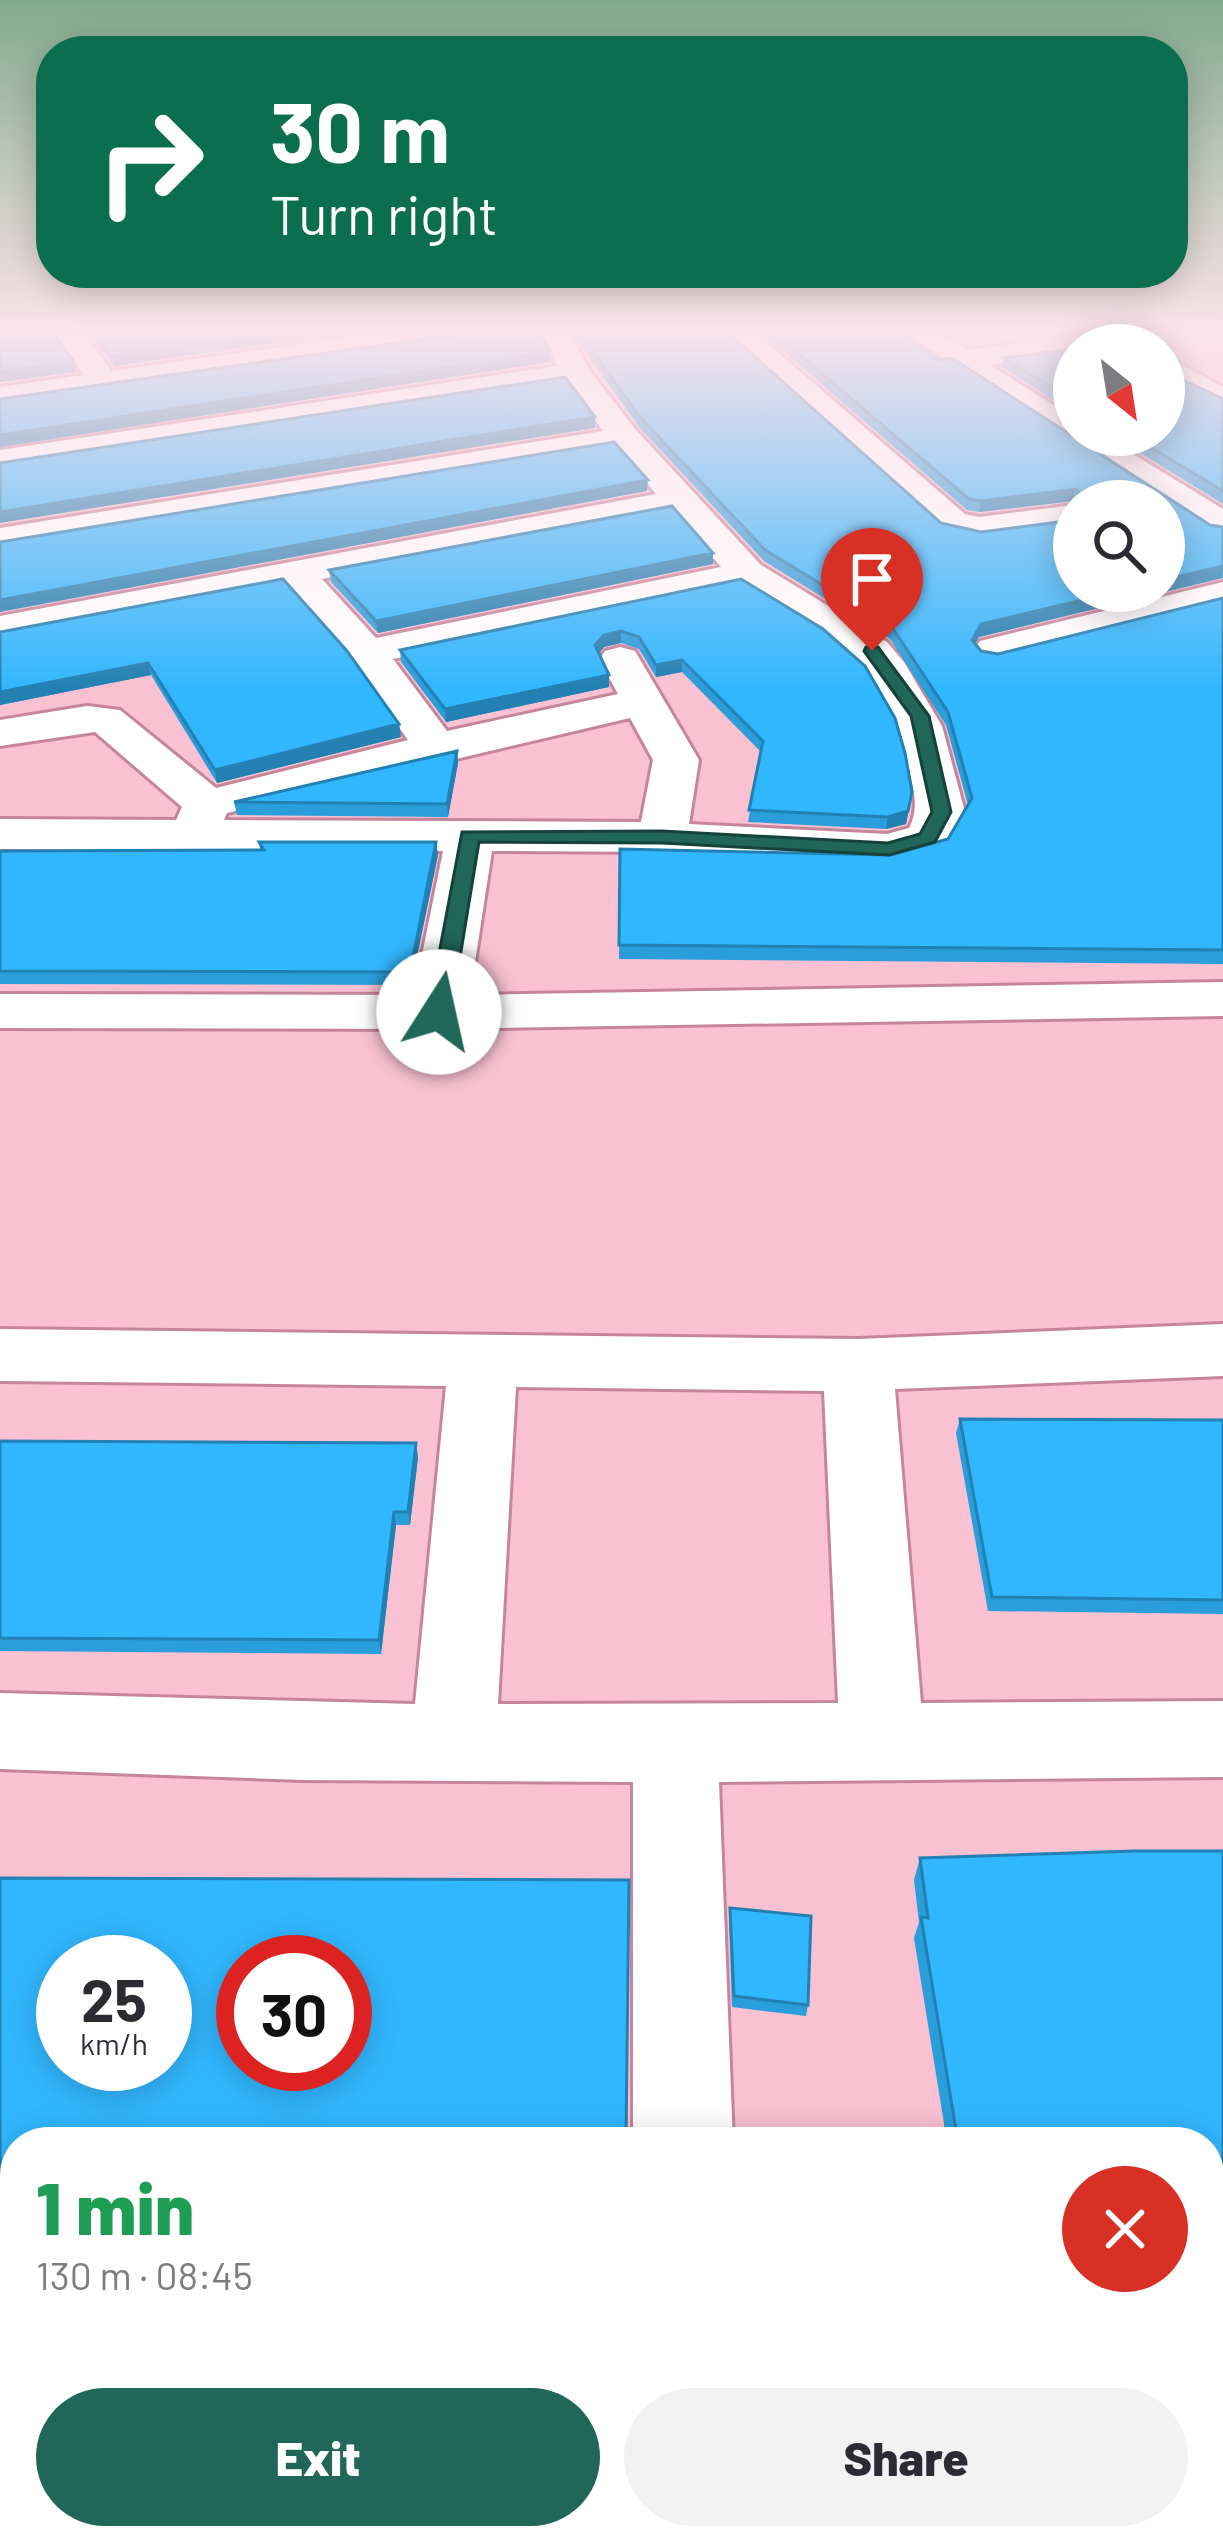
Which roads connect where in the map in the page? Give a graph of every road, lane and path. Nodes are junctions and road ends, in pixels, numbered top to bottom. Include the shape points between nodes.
1 (66, 450) edge
2 (545, 450) edge
3 (636, 450) edge
4 (871, 450) edge
5 (1109, 456) edge
6 (0, 460) edge
7 (1142, 480) edge
8 (681, 500) junction
9 (1185, 508) edge
10 (1053, 519) edge
11 (1223, 525) edge
12 (0, 539) edge
13 (295, 572) junction
14 (747, 573) junction
15 (1223, 594) edge
16 (0, 628) edge
17 (995, 650) edge
18 (368, 652) junction
19 (620, 660) dead end
20 (643, 702) junction
21 (0, 734) edge
22 (436, 746) junction
23 (201, 820) junction
24 (0, 834) edge
25 (470, 836) junction
26 (662, 837) junction
27 (1223, 999) edge
28 (0, 1011) edge
29 (439, 1012) junction
30 (1223, 1350) edge
31 (0, 1355) edge
32 (484, 1360) junction
33 (858, 1365) junction
34 (0, 1731) edge
35 (1223, 1739) edge
36 (882, 1741) junction
37 (454, 1742) junction
38 (677, 1744) junction
39 (683, 2127) edge

1 - 6 street
2 - 12 street
3 - 8 street
4 - 10 street via 953,522 979,529
5 - 7 street
8 - 13 street
8 - 14 street
9 - 11 street
13 - 16 street
13 - 18 street
14 - 18 street
14 - 26 street via 886,667 920,716 939,823 928,838 889,849
15 - 17 street
18 - 22 street
19 - 20 street
20 - 22 street
20 - 26 street via 676,760
21 - 23 street via 104,719
22 - 23 street
23 - 24 street
23 - 25 street
25 - 26 street
25 - 29 street
27 - 29 street
28 - 29 street
30 - 33 street
31 - 32 street
32 - 33 street
32 - 37 street
33 - 36 street
34 - 37 street
35 - 36 street
36 - 38 street
37 - 38 street
38 - 39 street

